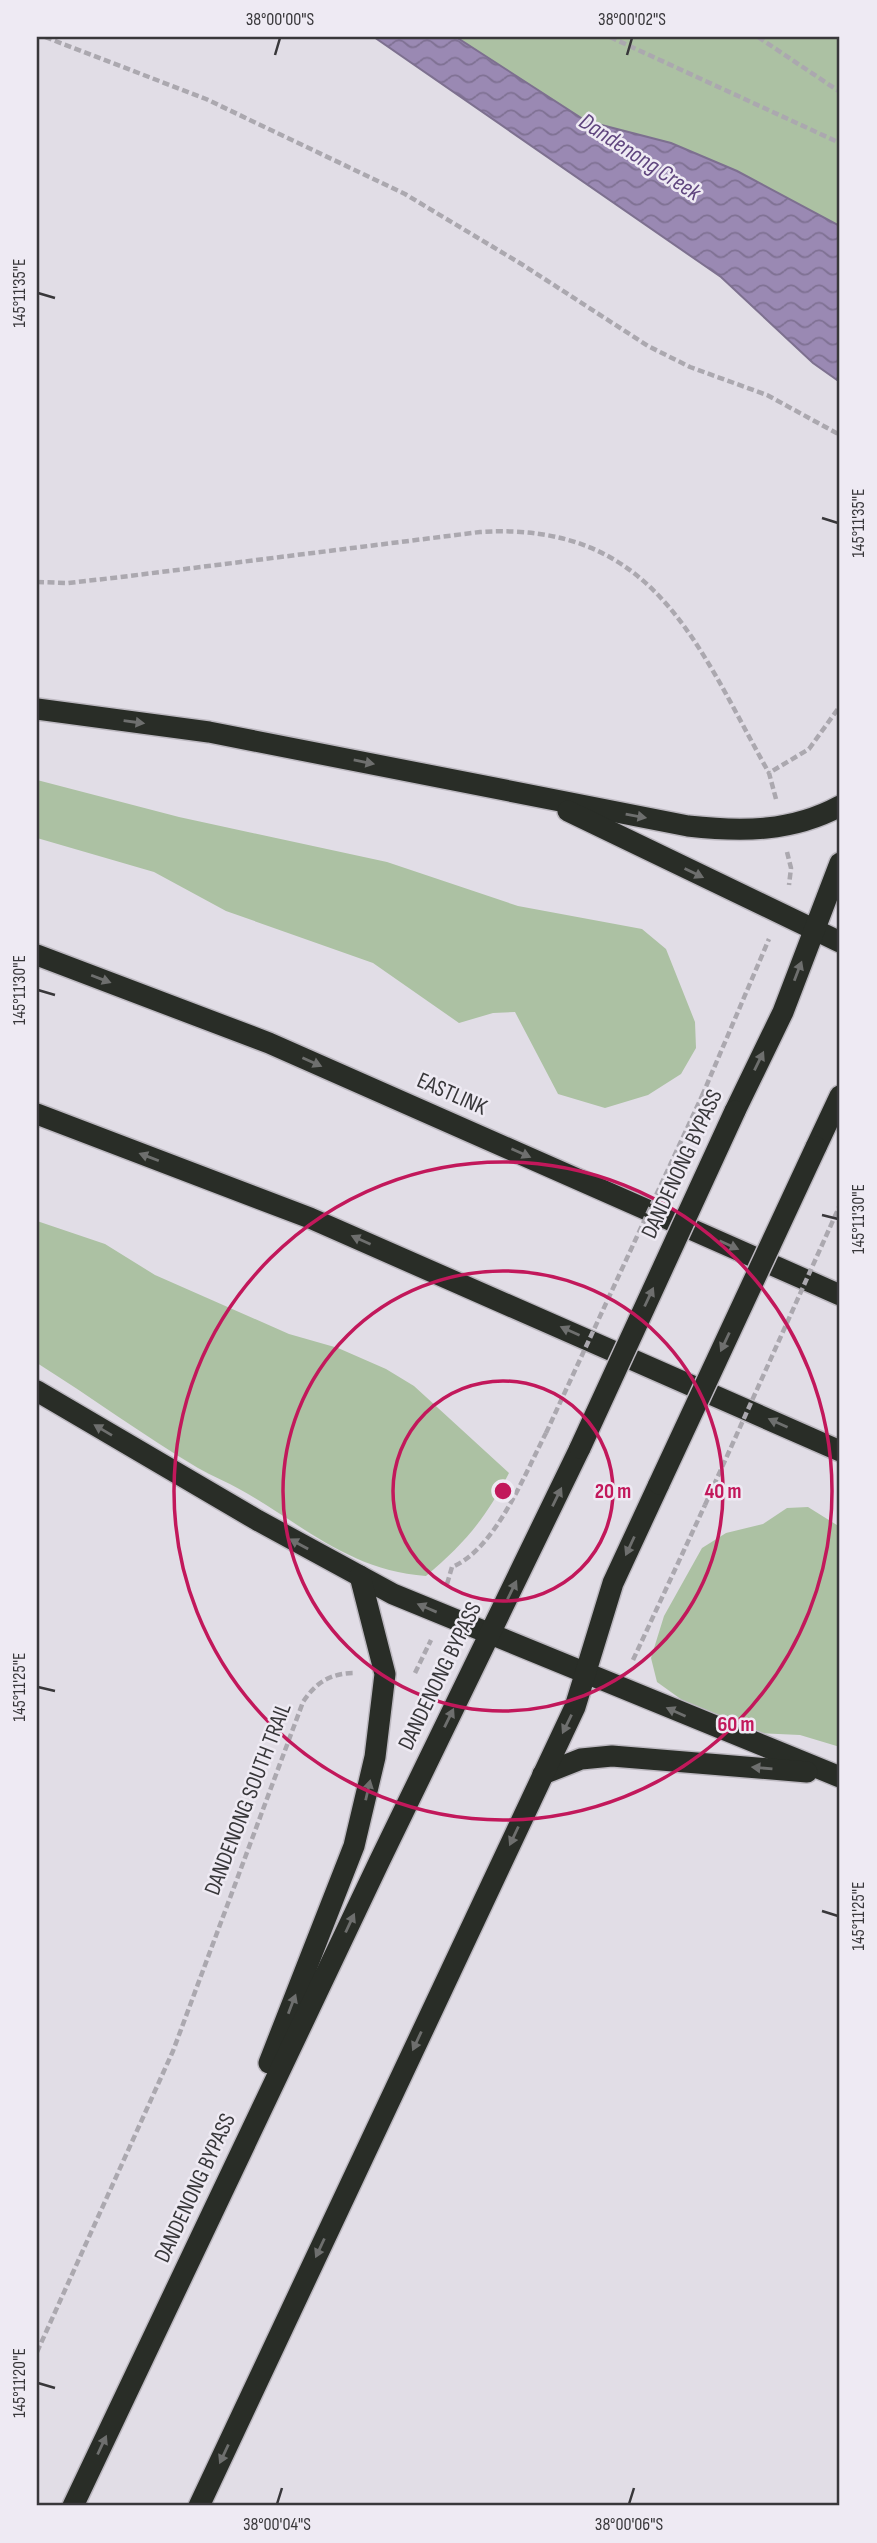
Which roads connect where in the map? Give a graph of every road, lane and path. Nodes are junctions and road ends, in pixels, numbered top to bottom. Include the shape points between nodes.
1 (45, 37) edge
2 (610, 37) edge
3 (758, 37) edge
4 (840, 92) edge
5 (840, 143) edge
6 (840, 435) edge
7 (37, 582) edge
8 (37, 709) edge
9 (769, 773) dead end
10 (545, 800) junction
11 (840, 806) edge
12 (840, 863) edge
13 (814, 931) junction
14 (840, 942) edge
15 (37, 955) edge
16 (702, 1096) dead end
17 (840, 1096) edge
18 (37, 1114) edge
19 (840, 1205) edge
20 (840, 1295) edge
21 (37, 1391) edge
22 (840, 1451) edge
23 (360, 1576) junction
24 (439, 1613) junction
25 (490, 1634) junction
26 (631, 1665) dead end
27 (586, 1672) junction
28 (385, 1674) junction
29 (543, 1774) junction
30 (835, 1775) edge
31 (205, 2228) junction
32 (37, 2352) edge
33 (73, 2506) edge
34 (199, 2506) edge

1 - 6 path via 194,94 405,194 648,346 767,395
2 - 5 path
3 - 4 path
7 - 9 path via 68,583 480,532 532,532 562,539 623,566 667,601 711,666
8 -> 10 highway via 209,732
10 -> 11 highway via 724,830 763,830 801,823
10 -> 13 highway
12 - 13 highway, DANDENONG BYPASS
13 - 14 highway
25 -> 13 highway, DANDENONG BYPASS, bridge via 783,1012
15 -> 20 highway, EASTLINK via 269,1043
16 - 24 path, DANDENONG SOUTH TRAIL, bridge via 547,1433 491,1533 463,1563 452,1567
17 -> 27 highway, bridge via 612,1583
22 -> 18 highway via 310,1218
19 - 26 path, bridge
23 -> 21 highway
24 -> 23 highway
23 - 28 highway
24 - 25 highway
24 - 28 path, DANDENONG SOUTH TRAIL via 429,1648 413,1675
25 - 27 highway
31 -> 25 highway, DANDENONG BYPASS
27 -> 29 highway
30 -> 27 highway
31 -> 28 highway via 354,1846 375,1757
28 - 32 path, DANDENONG SOUTH TRAIL via 327,1677 303,1702 173,2051
30 -> 29 highway via 612,1756 581,1759
29 -> 34 highway
33 -> 31 highway, DANDENONG BYPASS

